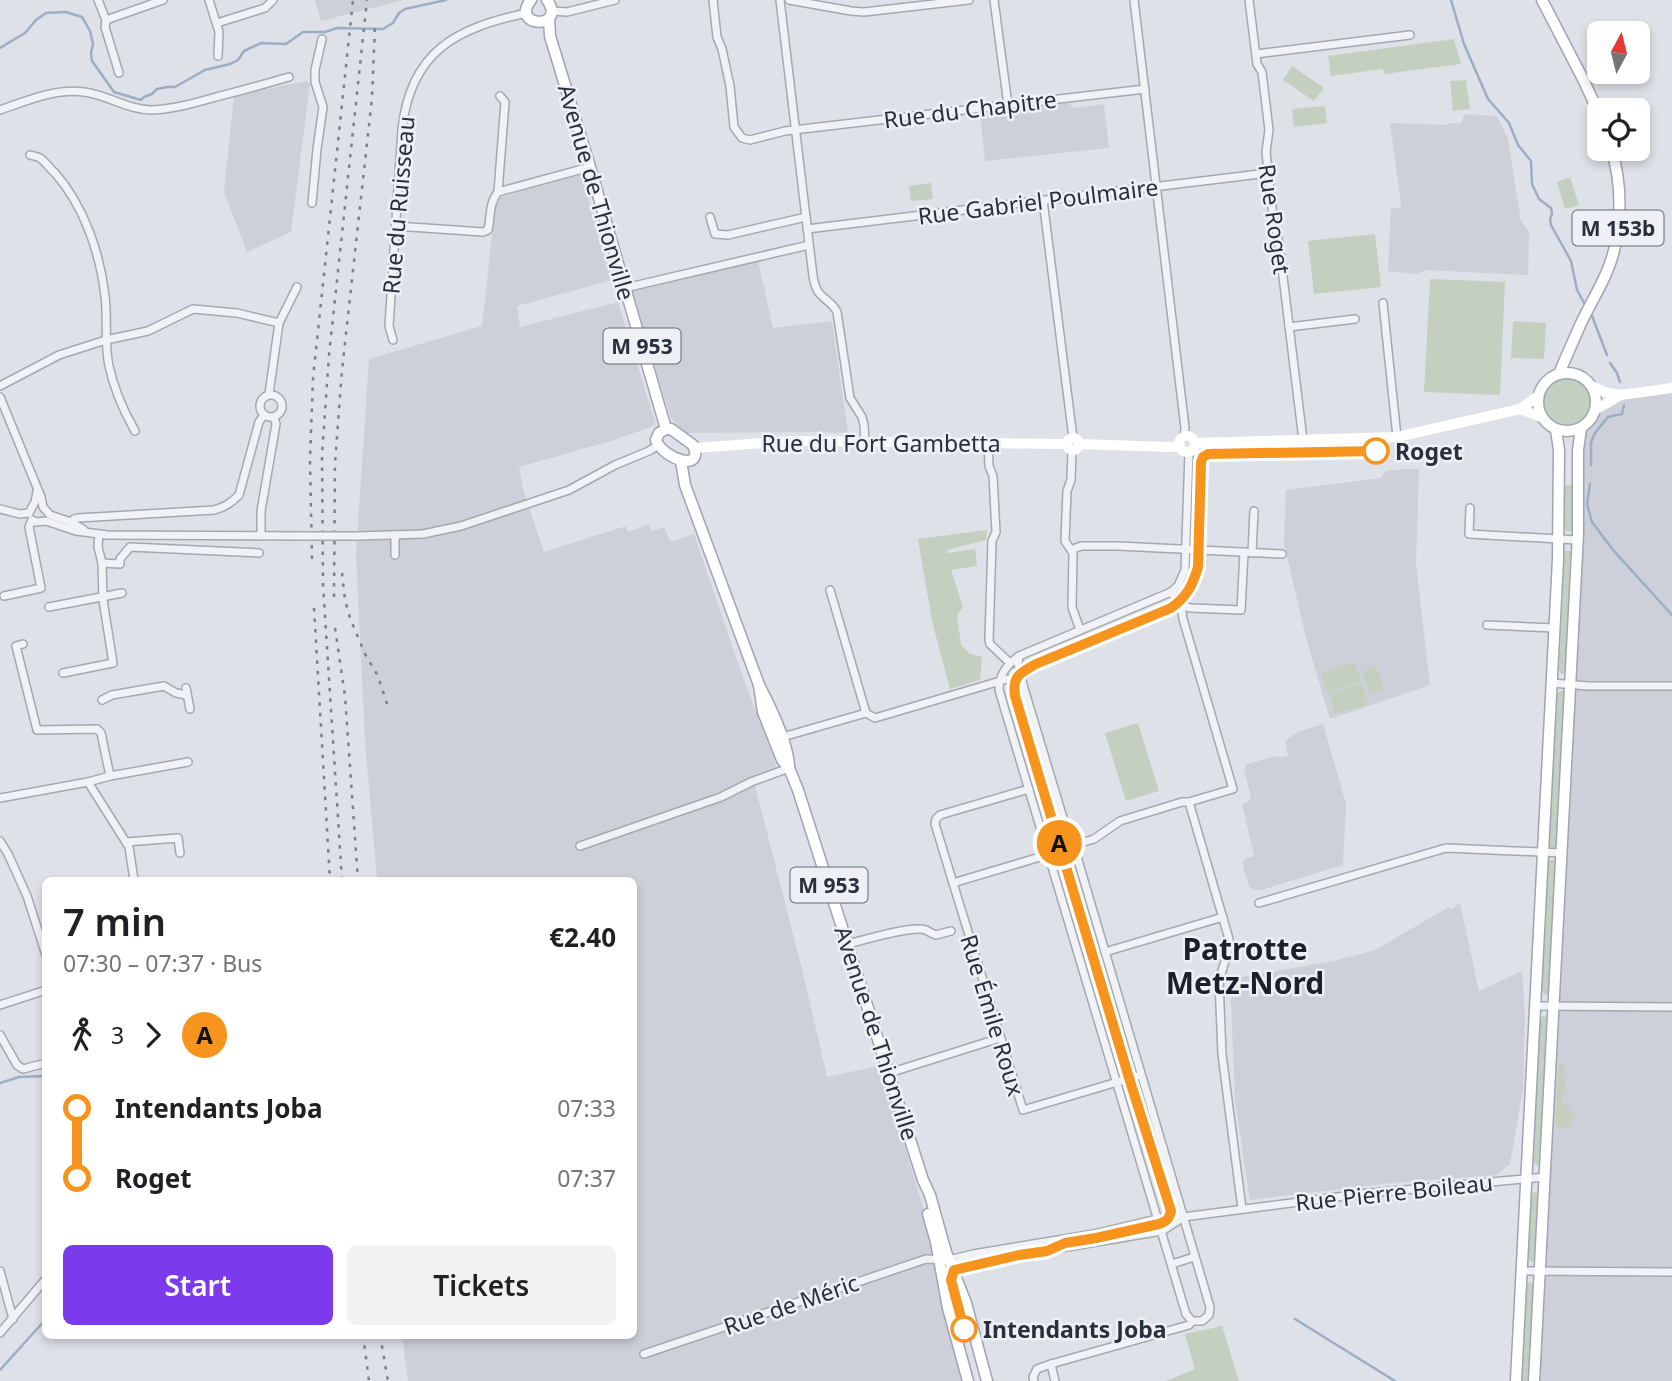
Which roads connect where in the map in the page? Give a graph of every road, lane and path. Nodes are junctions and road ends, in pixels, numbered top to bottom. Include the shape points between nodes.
1 (98, 0) edge
2 (163, 0) edge
3 (209, 0) edge
4 (273, 0) edge
5 (531, 0) edge
6 (615, 0) edge
7 (713, 0) edge
8 (780, 0) edge
9 (789, 0) edge
10 (884, 0) edge
11 (970, 0) edge
12 (994, 0) edge
13 (1134, 0) edge
14 (1249, 0) edge
15 (1542, 0) edge
16 (886, 10) junction
17 (527, 13) junction
18 (547, 13) edge
19 (106, 20) junction
20 (216, 23) junction
21 (1410, 34) dead end
22 (322, 39) dead end
23 (1256, 54) junction
24 (218, 57) dead end
25 (119, 73) dead end
26 (289, 77) dead end
27 (1145, 89) junction
28 (500, 96) dead end
29 (1592, 98) edge
30 (1008, 105) junction
31 (0, 110) edge
32 (796, 130) junction
33 (30, 155) dead end
34 (1615, 161) edge
35 (590, 167) junction
36 (1268, 173) junction
37 (1157, 186) junction
38 (498, 192) junction
39 (1044, 200) junction
40 (312, 203) dead end
41 (710, 217) dead end
42 (806, 217) junction
43 (396, 226) junction
44 (807, 229) junction
45 (809, 245) junction
46 (297, 287) dead end
47 (625, 288) junction
48 (1383, 303) dead end
49 (1355, 319) dead end
50 (279, 323) junction
51 (1289, 327) junction
52 (106, 340) junction
53 (393, 340) dead end
54 (1572, 346) junction
55 (1559, 374) junction
56 (1579, 376) junction
57 (0, 386) edge
58 (1592, 386) junction
59 (1672, 388) edge
60 (269, 394) junction
61 (1621, 395) junction
62 (1538, 396) junction
63 (0, 397) edge
64 (1520, 409) junction
65 (1595, 410) junction
66 (264, 415) junction
67 (274, 416) junction
68 (1541, 417) junction
69 (1581, 428) junction
70 (666, 429) junction
71 (135, 430) dead end
72 (1556, 430) junction
73 (1397, 437) junction
74 (1303, 440) junction
75 (865, 442) junction
76 (988, 443) junction
77 (1073, 444) junction
78 (1187, 444) junction
79 (657, 445) junction
80 (695, 448) junction
81 (681, 461) junction
82 (37, 492) junction
83 (1470, 508) dead end
84 (0, 509) edge
85 (44, 509) junction
86 (1254, 511) dead end
87 (34, 515) junction
88 (71, 522) junction
89 (88, 532) junction
90 (99, 534) junction
91 (395, 535) junction
92 (261, 536) junction
93 (1559, 539) junction
94 (1577, 540) junction
95 (1185, 549) junction
96 (1071, 550) junction
97 (259, 553) dead end
98 (1248, 553) junction
99 (1282, 554) dead end
100 (395, 555) dead end
101 (102, 563) junction
102 (830, 590) dead end
103 (1171, 592) junction
104 (122, 593) dead end
105 (4, 596) dead end
106 (103, 596) junction
107 (1181, 606) junction
108 (49, 607) dead end
109 (1487, 625) dead end
110 (1555, 628) junction
111 (1080, 631) junction
112 (23, 644) dead end
113 (1019, 656) junction
114 (1010, 663) junction
115 (63, 673) dead end
116 (1000, 681) junction
117 (1552, 683) junction
118 (1570, 684) junction
119 (1023, 685) junction
120 (1672, 686) edge
121 (102, 700) dead end
122 (190, 709) dead end
123 (866, 713) junction
124 (778, 738) junction
125 (188, 762) dead end
126 (789, 768) junction
127 (110, 776) junction
128 (88, 782) junction
129 (1030, 789) junction
130 (0, 798) edge
131 (1189, 802) junction
132 (0, 841) edge
133 (126, 842) junction
134 (1073, 845) junction
135 (580, 846) dead end
136 (180, 853) dead end
137 (1049, 853) junction
138 (1544, 853) junction
139 (1562, 853) junction
140 (134, 877) edge
141 (953, 883) junction
142 (1259, 903) dead end
143 (1223, 917) junction
144 (951, 931) dead end
145 (42, 943) edge
146 (848, 944) junction
147 (1105, 952) junction
148 (42, 991) edge
149 (0, 1005) edge
150 (1536, 1006) junction
151 (1554, 1006) junction
152 (1672, 1007) edge
153 (0, 1035) edge
154 (1000, 1038) junction
155 (42, 1064) edge
156 (889, 1073) junction
157 (1141, 1075) junction
158 (1116, 1082) junction
159 (1545, 1177) junction
160 (1526, 1178) junction
161 (1242, 1209) junction
162 (1183, 1217) junction
163 (1157, 1219) junction
164 (1162, 1231) junction
165 (1195, 1257) junction
166 (1172, 1264) junction
167 (949, 1266) junction
168 (0, 1271) edge
169 (1522, 1271) junction
170 (1540, 1271) junction
171 (1672, 1272) edge
172 (42, 1283) edge
173 (13, 1319) junction
174 (1192, 1321) junction
175 (0, 1333) edge
176 (644, 1354) dead end
177 (1051, 1364) junction
178 (968, 1381) edge
179 (987, 1381) edge
180 (1034, 1381) edge
181 (1055, 1381) edge
182 (1517, 1381) edge
183 (1534, 1381) edge

1 - 19 street
2 - 19 street
3 - 20 street
4 - 20 street via 265,8
5 - 17 main road
6 - 18 street
7 - 32 street, Rue du Chapitre via 737,133 750,140
8 - 32 street
9 - 16 street via 851,11
10 - 16 street
11 - 16 street
12 - 30 street
13 - 27 street
14 - 23 street, Rue Roget
15 - 29 main road
17 - 18 main road, Avenue de Thionville via 532,20
17 - 43 street, Rue du Ruisseau via 466,32 446,43 423,66 402,129
18 - 35 main road, Avenue de Thionville / M 953
19 - 25 street
20 - 24 street
21 - 23 street
22 - 40 street via 314,70 323,107
23 - 36 street, Rue Roget via 1269,130
26 - 31 street via 166,109 138,109 69,91
27 - 30 street, Rue du Chapitre
27 - 37 street
28 - 38 street via 505,102
30 - 32 street, Rue du Chapitre
32 - 42 street
33 - 52 street via 41,158 60,180 88,228 103,283
34 - 54 main road, M 153b via 1619,193 1614,252
35 - 38 street
35 - 47 main road, Avenue de Thionville / M 953
36 - 37 street, Rue Gabriel Poulmaire
36 - 51 street, Rue Roget
37 - 39 street, Rue Gabriel Poulmaire
37 - 78 street
38 - 43 street via 491,204 488,230 483,232
39 - 44 street, Rue Gabriel Poulmaire
39 - 77 street
41 - 42 street via 715,234 728,235
42 - 44 street
43 - 53 street, Rue du Ruisseau via 389,327
44 - 45 street
45 - 47 street
45 - 75 street via 815,286 837,312 850,398 862,417
46 - 50 street
47 - 70 main road, Avenue de Thionville / M 953
48 - 73 street
49 - 51 street
50 - 52 street via 196,309 148,331
50 - 60 street
51 - 74 street, Rue Roget
52 - 57 street via 59,355
52 - 71 street via 121,405
54 - 55 main road, M 153b
54 - 56 main road
55 - 56 main road
55 - 62 main road via 1545,382
56 - 58 main road
58 - 61 main road
58 - 65 main road
59 - 61 main road
60 - 66 street via 260,402
60 - 67 street via 282,403
61 - 65 main road
62 - 64 main road, Rue du Fort Gambetta
62 - 68 main road
63 - 82 street
64 - 68 main road
64 - 73 main road, Rue du Fort Gambetta
65 - 69 main road
66 - 67 street
66 - 88 street via 239,495 225,507
67 - 92 street
68 - 72 main road
69 - 72 main road
69 - 94 main road
70 - 79 main road via 659,433
70 - 80 main road
72 - 93 main road
73 - 74 main road, Rue du Fort Gambetta
74 - 78 main road, Rue du Fort Gambetta
75 - 76 main road, Rue du Fort Gambetta
75 - 80 main road, Rue du Fort Gambetta via 781,441
76 - 77 main road, Rue du Fort Gambetta
76 - 114 street via 996,532 989,640
77 - 78 main road, Rue du Fort Gambetta
77 - 96 street via 1065,532
78 - 95 street
79 - 81 main road
79 - 91 street via 551,497 442,531
80 - 81 main road via 692,459
81 - 124 main road, Avenue de Thionville / M 953 via 685,485 760,685 763,712
82 - 85 street
82 - 87 street
83 - 93 street via 1469,534
84 - 87 street
85 - 87 street via 38,505
85 - 87 street via 46,516
85 - 88 street
86 - 98 street
87 - 89 street
87 - 105 street via 29,527 41,589
88 - 89 street
89 - 90 street
90 - 92 street
90 - 101 street
91 - 92 street, bridge
91 - 100 street
93 - 94 street
93 - 110 main road
94 - 118 main road
95 - 96 street via 1076,546
95 - 98 street
95 - 103 street via 1185,570
96 - 111 street via 1072,607
97 - 101 street via 130,547 120,564
98 - 99 street
98 - 107 street via 1241,610
101 - 106 street
102 - 123 street
103 - 107 street
103 - 111 street
104 - 106 street
106 - 108 street
106 - 115 street via 113,663
107 - 131 street via 1233,789
109 - 110 street
110 - 117 main road
111 - 113 street
112 - 127 street via 16,646 37,730 97,729
113 - 114 street
113 - 119 street
114 - 116 street
116 - 119 street
116 - 123 street via 874,718
116 - 129 street
117 - 118 street
117 - 138 main road
118 - 120 street
118 - 139 main road
119 - 134 street
121 - 122 street via 164,685 176,693 187,692
123 - 124 street
124 - 126 main road, Avenue de Thionville / M 953 via 782,760
125 - 127 street
126 - 135 street
126 - 146 main road, Avenue de Thionville / M 953
127 - 128 street
128 - 130 street
128 - 133 street
129 - 137 street
129 - 141 street, Rue Émile Roux via 936,819
131 - 134 street via 1120,821 1100,836
131 - 143 street
132 - 145 street via 27,896
133 - 136 street via 178,838
133 - 140 street
134 - 137 street
134 - 147 street
137 - 141 street
137 - 158 street
138 - 139 street
138 - 142 street via 1446,848
138 - 150 main road
139 - 151 main road
141 - 154 street, Rue Émile Roux
143 - 147 street
143 - 161 street via 1229,939 1219,981 1222,1054
144 - 146 street via 936,935 913,930
146 - 156 main road, Avenue de Thionville / M 953
147 - 157 street
148 - 149 street
150 - 151 street
150 - 160 main road
151 - 152 street
151 - 159 main road
153 - 155 street via 17,1065 23,1069
154 - 156 street
154 - 158 street, Rue Émile Roux via 1023,1110
156 - 167 main road, Avenue de Thionville / M 953
157 - 158 street, Rue Émile Roux
157 - 162 street
158 - 163 street
159 - 160 street, Rue Pierre Boileau
159 - 170 main road
160 - 161 street, Rue Pierre Boileau
160 - 169 main road
161 - 162 street, Rue Pierre Boileau
162 - 163 street, Rue Pierre Boileau
162 - 164 street, Rue Pierre Boileau
162 - 165 street
163 - 164 street
163 - 167 street, Rue Pierre Boileau via 973,1254
164 - 166 street
164 - 167 street, Rue Pierre Boileau
165 - 166 street
165 - 174 street via 1210,1310 1204,1320
166 - 174 street
167 - 176 street, Rue de Méric via 926,1259
167 - 178 main road, Avenue de Thionville / M 953 via 948,1308
167 - 179 main road, Avenue de Thionville / M 953 via 960,1285
168 - 173 street
169 - 170 street
169 - 182 main road
170 - 171 street
170 - 183 main road
172 - 173 street
173 - 175 street
174 - 177 street
177 - 180 street via 1037,1370
177 - 181 street

